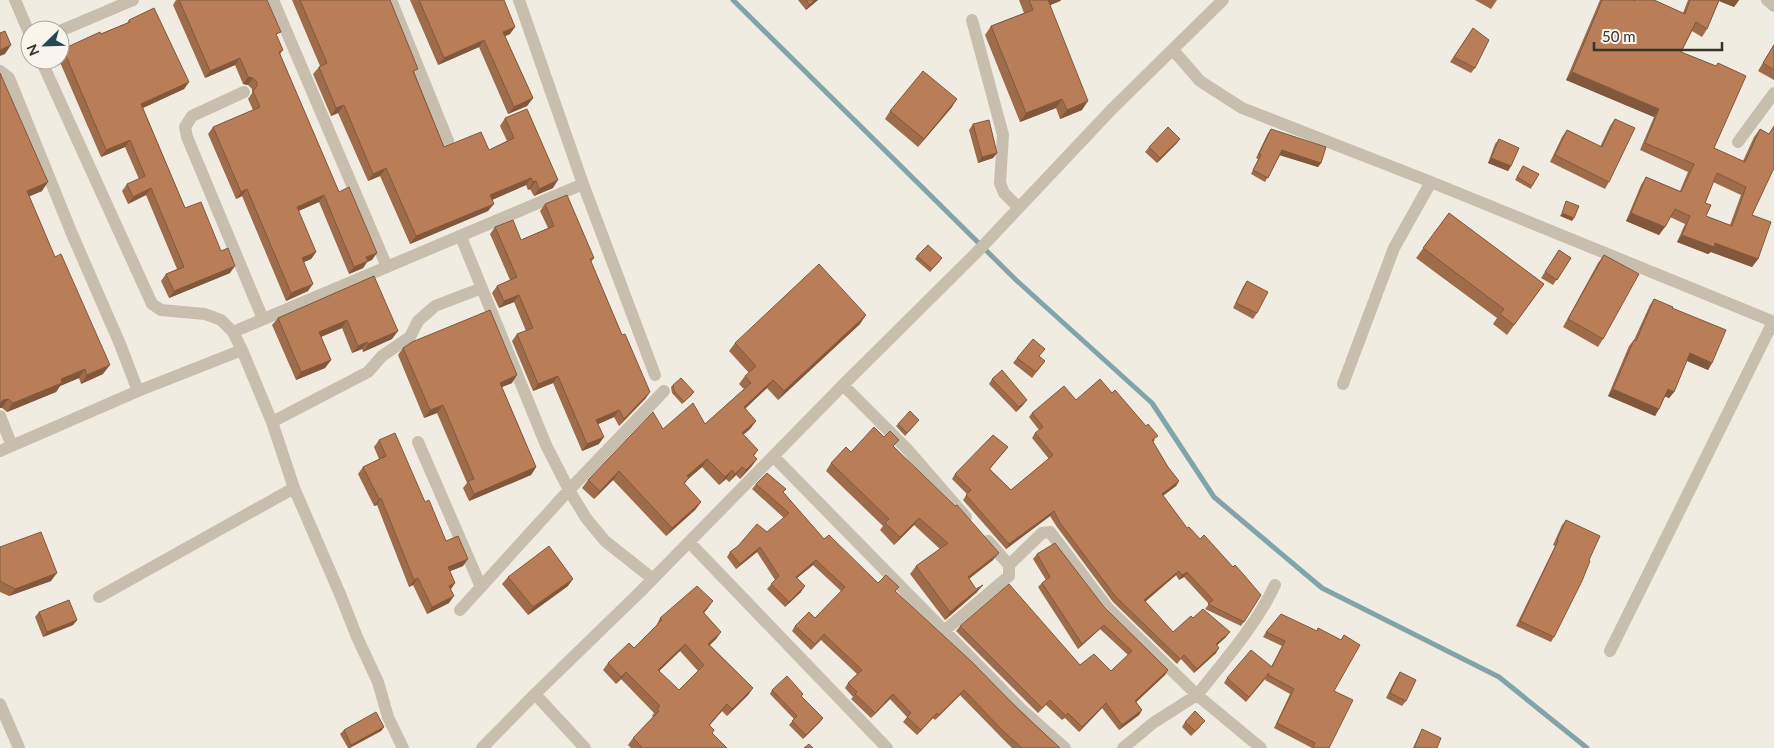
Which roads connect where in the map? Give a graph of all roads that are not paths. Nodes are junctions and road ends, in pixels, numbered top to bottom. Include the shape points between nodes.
1 (15, 0) edge
2 (133, 0) edge
3 (273, 0) edge
4 (391, 0) edge
5 (519, 0) edge
6 (1223, 0) edge
7 (1767, 0) edge
8 (1774, 6) edge
9 (24, 20) edge
10 (972, 20) dead end
11 (70, 27) edge
12 (1173, 50) junction
13 (0, 70) edge
14 (46, 70) edge
15 (244, 92) dead end
16 (1774, 93) edge
17 (448, 140) dead end
18 (1738, 142) dead end
19 (1431, 182) junction
20 (584, 184) junction
21 (1019, 208) junction
22 (461, 237) junction
23 (387, 267) junction
24 (482, 288) junction
25 (263, 319) junction
26 (1773, 322) edge
27 (232, 332) junction
28 (242, 350) junction
29 (655, 375) dead end
30 (1343, 384) dead end
31 (843, 385) junction
32 (138, 391) junction
33 (664, 391) dead end
34 (0, 416) edge
35 (272, 422) junction
36 (418, 442) dead end
37 (12, 446) junction
38 (0, 451) edge
39 (773, 456) junction
40 (294, 488) junction
41 (570, 490) junction
42 (689, 542) junction
43 (1009, 565) junction
44 (653, 579) junction
45 (1275, 585) dead end
46 (481, 587) junction
47 (99, 598) dead end
48 (460, 610) dead end
49 (944, 631) junction
50 (1610, 651) dead end
51 (535, 694) junction
52 (1197, 695) junction
53 (0, 704) edge
54 (20, 748) edge
55 (403, 748) edge
56 (482, 748) edge
57 (585, 748) edge
58 (887, 748) edge
59 (1064, 748) edge
60 (1123, 748) edge
61 (1261, 748) edge

1 - 9 street
2 - 11 street
3 - 23 street
4 - 17 street
5 - 20 street
6 - 12 street
7 - 8 street
10 - 21 street via 1003,135 1000,184
12 - 19 street via 1200,81 1242,108
12 - 21 street via 1112,109
13 - 32 street via 9,78
14 - 27 street via 152,304 161,310 205,314 221,320
15 - 25 street via 192,116 184,128
16 - 18 street
19 - 26 street
19 - 30 street via 1394,248
20 - 22 street
20 - 29 street
21 - 31 street
22 - 23 street
22 - 24 street
23 - 25 street
24 - 35 street via 434,306 418,321 410,337 382,356 368,372
24 - 41 street via 546,445
25 - 27 street
26 - 50 street
27 - 28 street
28 - 32 street
28 - 35 street
31 - 39 street
31 - 43 street via 907,450
32 - 37 street
33 - 41 street
34 - 37 street
35 - 40 street
36 - 46 street
37 - 38 street
39 - 42 street
39 - 49 street
40 - 47 street
40 - 55 street
41 - 44 street via 586,518 605,541
41 - 46 street
42 - 44 street
42 - 58 street
43 - 49 street via 1009,576
43 - 52 street via 1042,533 1050,532 1107,606
44 - 51 street
45 - 52 street via 1232,652
46 - 48 street
49 - 59 street
51 - 56 street
51 - 57 street
52 - 60 street via 1153,723
52 - 61 street
53 - 54 street

